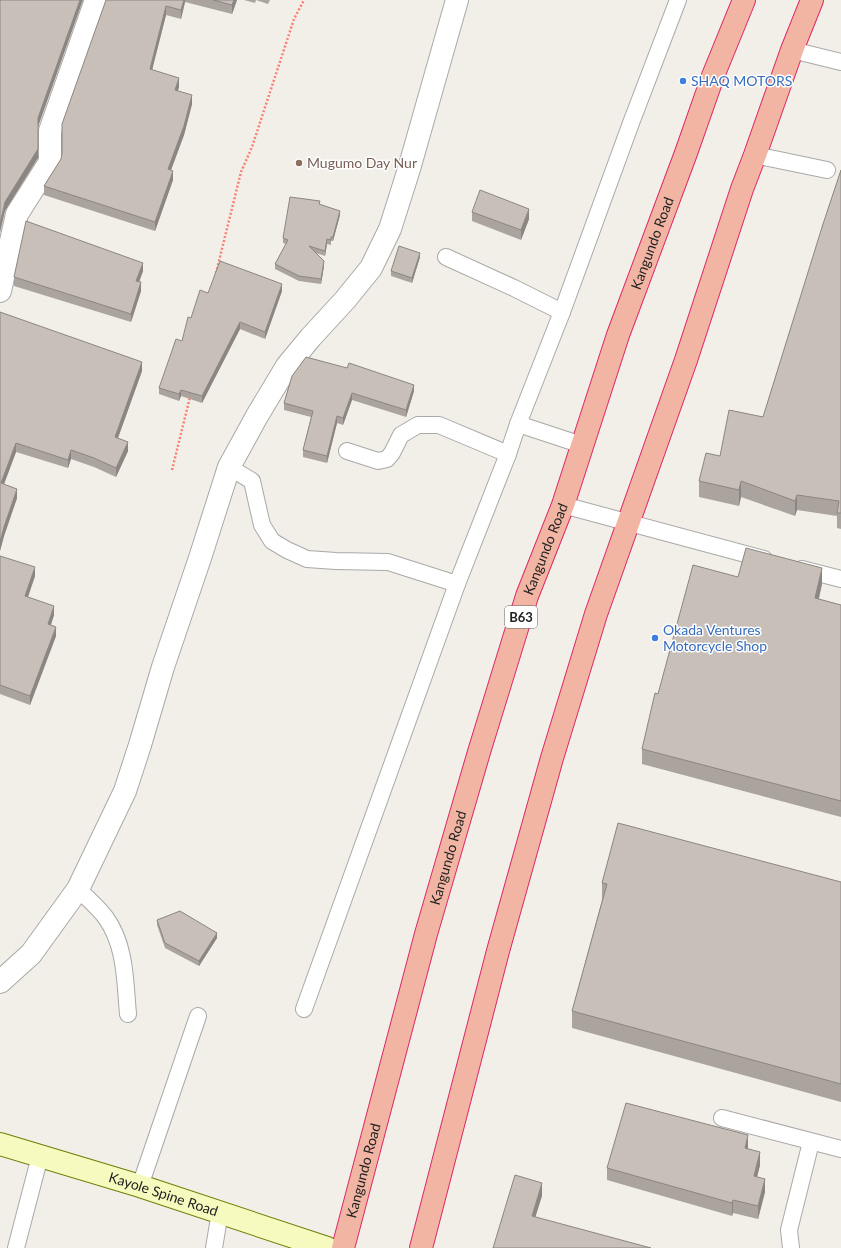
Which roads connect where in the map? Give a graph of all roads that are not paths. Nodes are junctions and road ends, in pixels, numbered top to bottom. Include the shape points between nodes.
1 (96, 0) edge
2 (458, 0) edge
3 (678, 0) edge
4 (744, 0) edge
5 (812, 0) edge
6 (792, 50) junction
7 (841, 62) edge
8 (755, 155) junction
9 (827, 170) dead end
10 (6, 242) edge
11 (446, 257) dead end
12 (0, 291) edge
13 (562, 312) junction
14 (518, 424) junction
15 (582, 445) junction
16 (346, 451) dead end
17 (508, 454) junction
18 (229, 467) junction
19 (563, 505) junction
20 (628, 523) junction
21 (841, 579) edge
22 (457, 584) junction
23 (78, 889) junction
24 (0, 982) edge
25 (304, 1009) dead end
26 (128, 1014) dead end
27 (198, 1016) dead end
28 (722, 1118) dead end
29 (811, 1142) junction
30 (0, 1144) edge
31 (841, 1149) edge
32 (40, 1156) junction
33 (140, 1186) junction
34 (220, 1212) junction
35 (16, 1248) edge
36 (214, 1248) edge
37 (327, 1248) edge
38 (343, 1248) edge
39 (421, 1248) edge
40 (791, 1248) edge

1 - 10 street via 50,131 50,162 17,214
2 - 18 street via 390,229 374,262 345,300 287,366
3 - 13 lane via 630,123
4 - 15 highway, Kangundo Road / B63 via 713,76 618,335
5 - 6 highway
6 - 7 lane
6 - 8 highway
8 - 9 lane
8 - 20 highway
10 - 12 street
11 - 13 lane
13 - 14 lane
14 - 15 lane
14 - 17 lane
15 - 19 highway, Kangundo Road / B63
16 - 17 lane via 378,461 387,459 401,435 418,425 439,425
17 - 22 lane
18 - 22 lane via 252,481 262,526 272,541 286,550 307,558 388,562
18 - 23 street via 125,791
19 - 20 lane
19 - 38 highway, Kangundo Road / B63 via 527,596 479,752 424,942
20 - 21 lane
20 - 39 highway via 596,614 552,758 498,951
22 - 25 lane
23 - 24 street via 31,954
23 - 26 lane via 106,918 116,936 123,961
27 - 33 lane
28 - 29 lane
29 - 31 lane
29 - 40 lane via 788,1230
30 - 32 main road, Kayole Spine Road
32 - 33 main road, Kayole Spine Road
32 - 35 lane
33 - 34 main road, Kayole Spine Road
34 - 36 lane
34 - 37 main road, Kayole Spine Road

